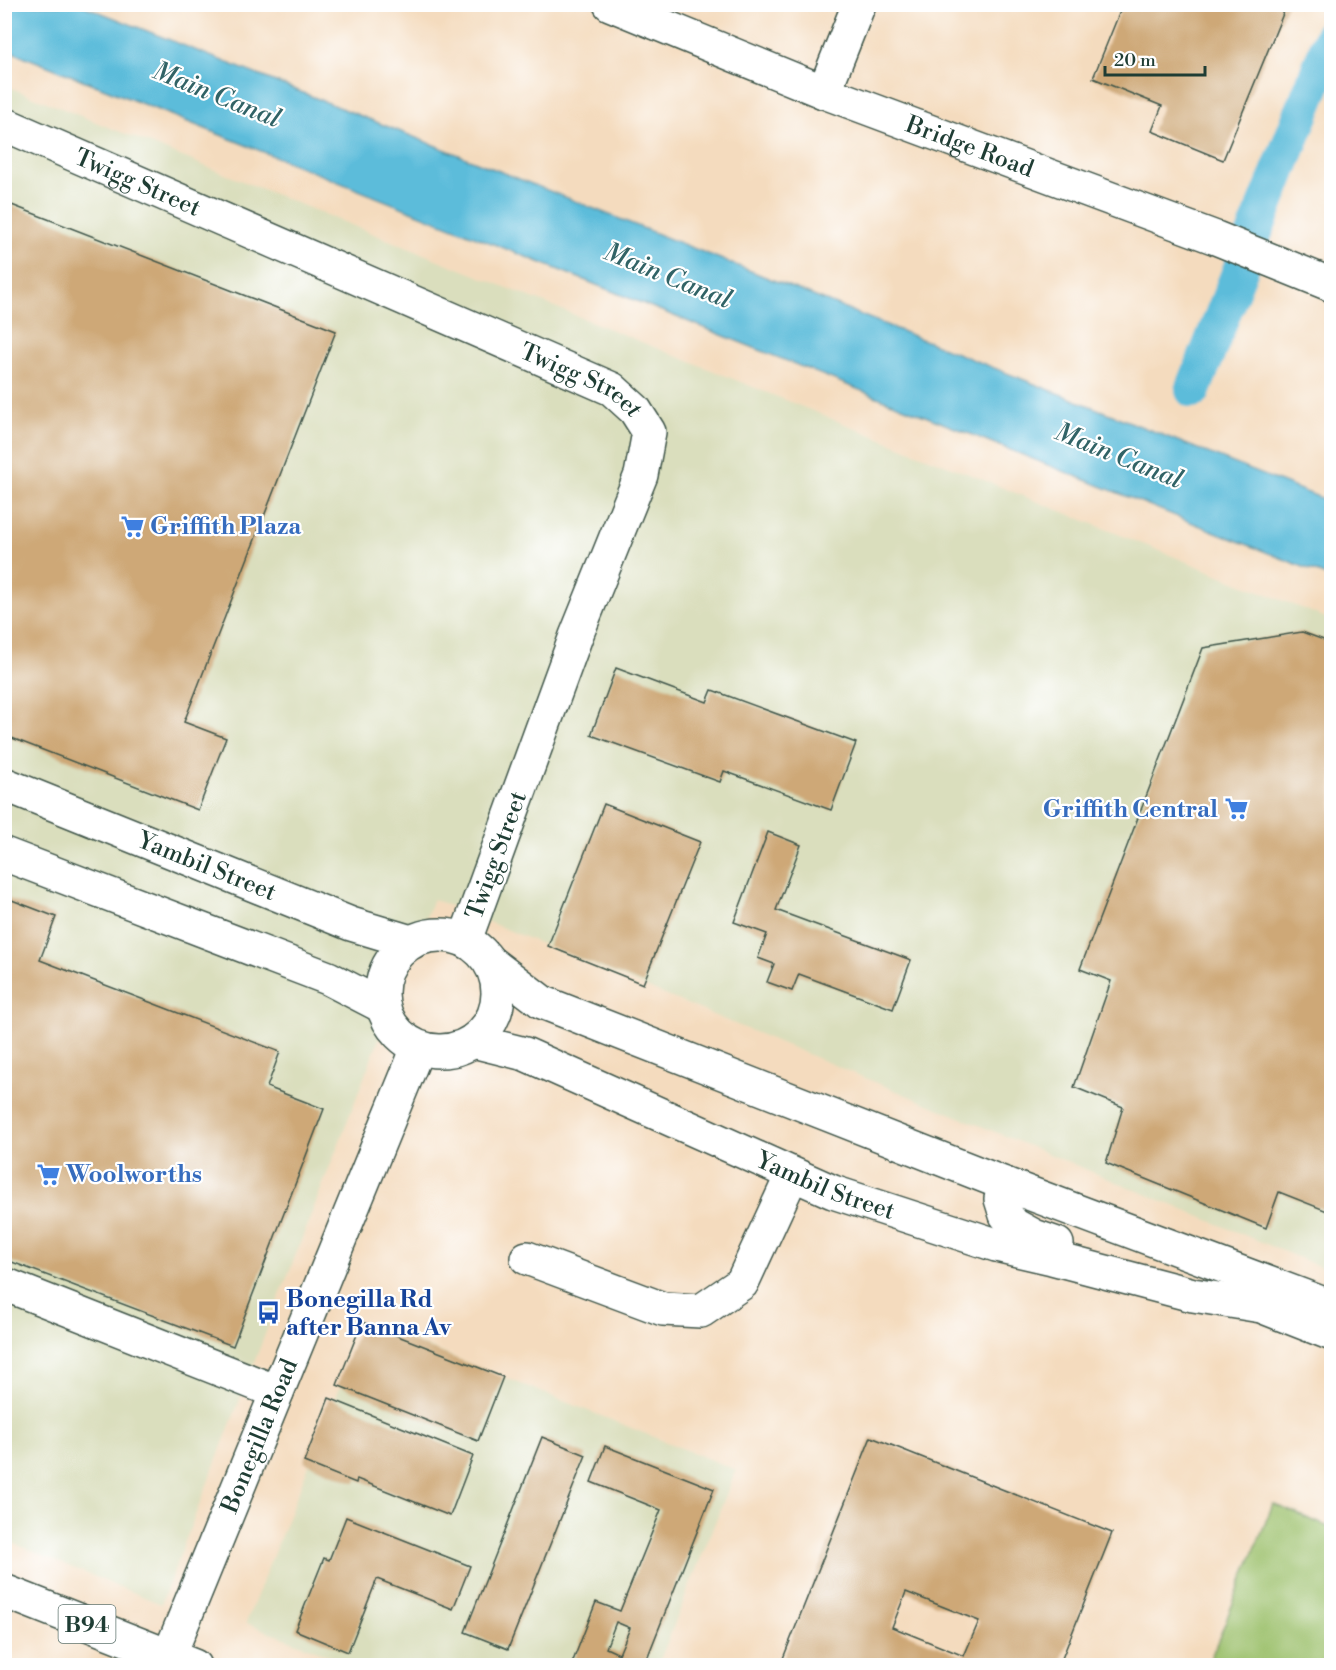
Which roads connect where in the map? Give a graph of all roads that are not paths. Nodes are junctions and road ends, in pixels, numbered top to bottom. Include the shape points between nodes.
1 (610, 4) edge
2 (859, 4) edge
3 (824, 92) junction
4 (4, 124) edge
5 (1332, 285) edge
6 (4, 784) edge
7 (4, 854) edge
8 (465, 940) junction
9 (411, 942) junction
10 (490, 963) junction
11 (382, 1006) junction
12 (473, 1041) junction
13 (418, 1048) junction
14 (792, 1175) junction
15 (1005, 1184) junction
16 (527, 1258) dead end
17 (4, 1284) edge
18 (1193, 1295) junction
19 (1332, 1308) edge
20 (1332, 1334) edge
21 (277, 1392) junction
22 (4, 1592) edge
23 (181, 1660) edge

1 - 3 street, Bridge Road
2 - 3 street
3 - 5 street, Bridge Road
4 - 8 street, Twigg Street via 612,389 636,410 649,432 641,475 576,636
6 - 9 street, Yambil Street via 351,924
7 - 11 street via 328,978
8 - 9 street via 448,935
8 - 10 street
9 - 11 street via 385,970
10 - 12 street via 499,997 495,1014
10 - 15 street via 542,1002
11 - 13 street via 389,1024
12 - 13 street via 457,1050 437,1052
12 - 14 street, Yambil Street via 525,1054
13 - 21 street, Bonegilla Road
14 - 16 street via 742,1283 701,1311 663,1309
14 - 18 street, Yambil Street via 996,1245
15 - 18 street, Yambil Street via 1001,1199 1014,1225
15 - 19 street
17 - 21 street
18 - 20 street, Yambil Street via 1261,1306
21 - 23 street, Bonegilla Road
22 - 23 street, B94

